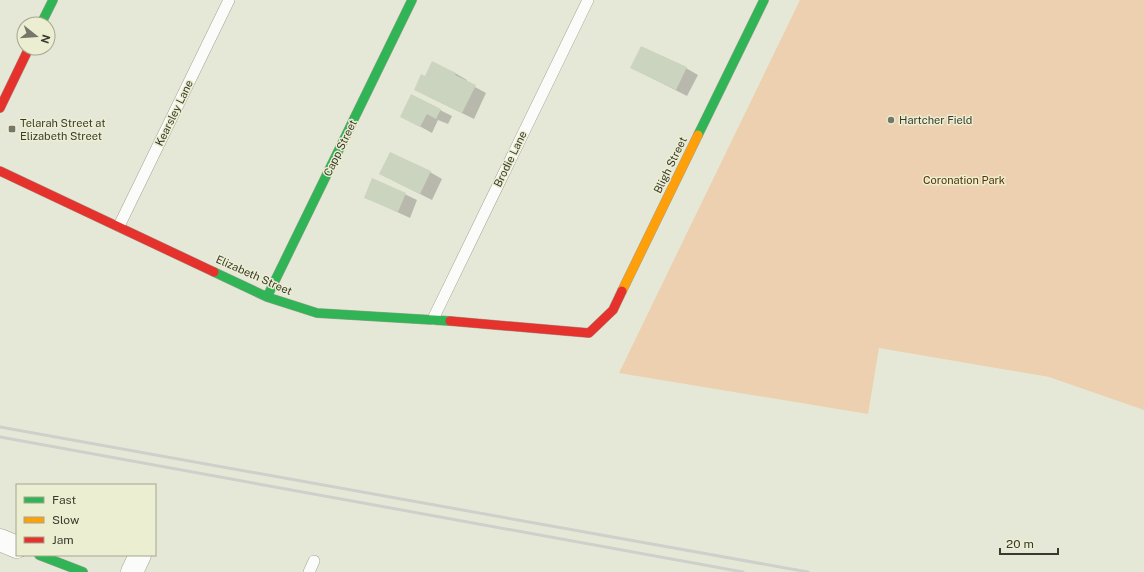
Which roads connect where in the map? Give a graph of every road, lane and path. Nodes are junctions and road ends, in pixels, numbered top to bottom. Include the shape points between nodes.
1 (53, 0) edge
2 (229, 0) edge
3 (412, 0) edge
4 (588, 0) edge
5 (764, 0) edge
6 (45, 16) edge
7 (25, 56) edge
8 (0, 108) edge
9 (0, 171) edge
10 (119, 226) junction
11 (267, 296) junction
12 (433, 319) junction
13 (589, 333) joint
14 (0, 540) edge
15 (16, 546) edge
16 (42, 556) edge
17 (140, 556) edge
18 (314, 561) dead end
19 (83, 572) edge
20 (132, 572) edge
21 (309, 572) edge

1 - 6 street
2 - 10 lane, Kearsley Lane
3 - 11 street, Capp Street
4 - 12 lane, Brodie Lane
5 - 13 street, Bligh Street via 613,310
7 - 8 street
9 - 10 street, Elizabeth Street
10 - 11 street, Elizabeth Street
11 - 12 street, Elizabeth Street via 317,313
12 - 13 street, Elizabeth Street
14 - 15 street
16 - 19 street
17 - 20 street
18 - 21 lane

